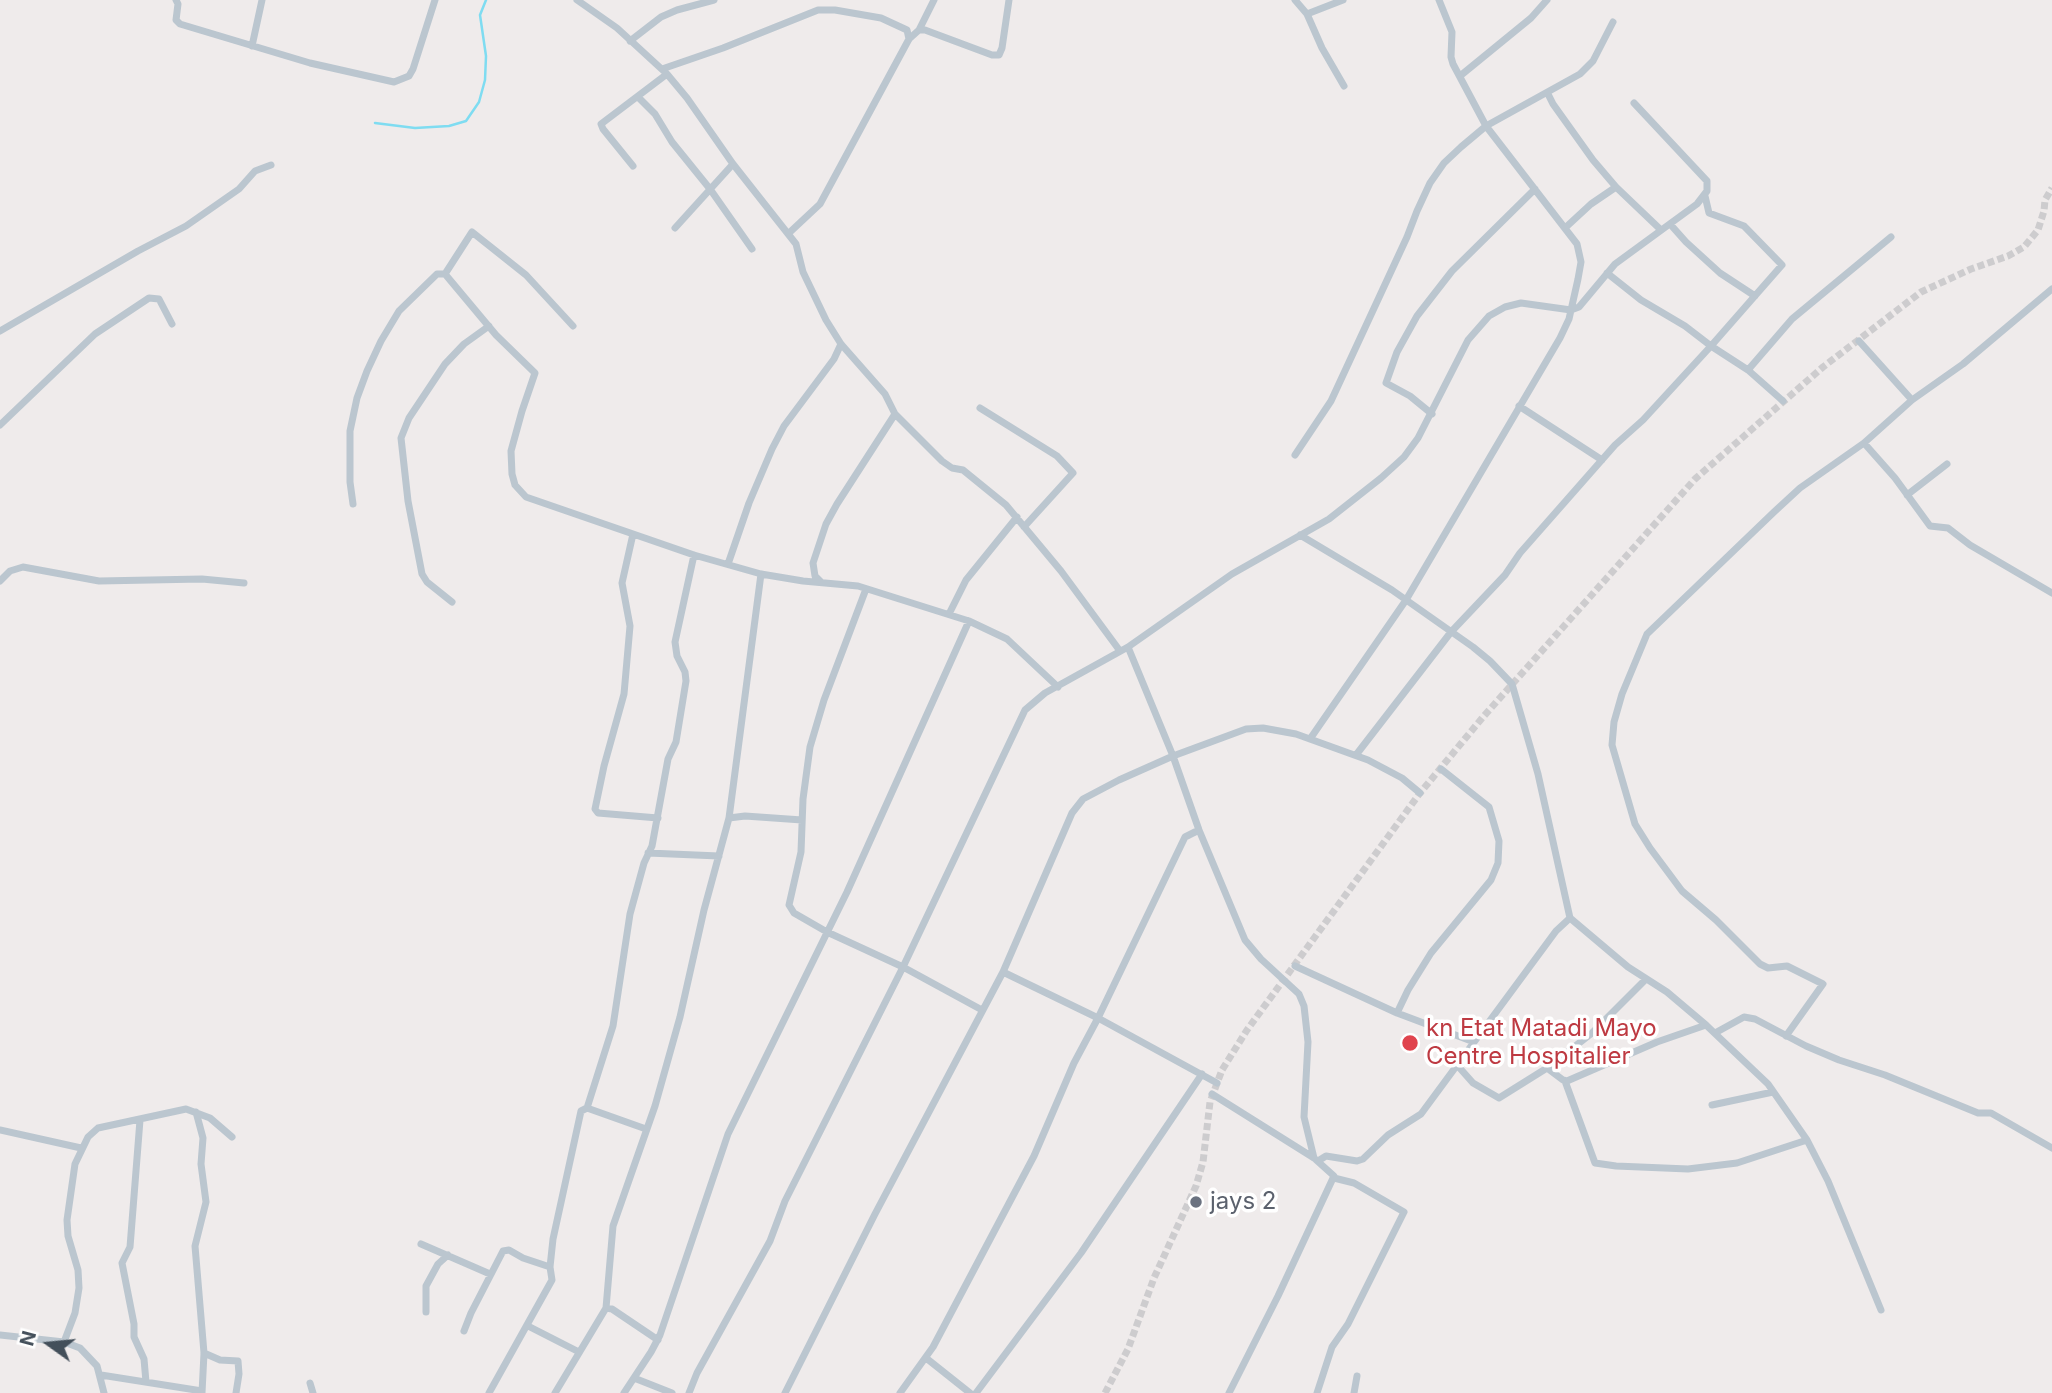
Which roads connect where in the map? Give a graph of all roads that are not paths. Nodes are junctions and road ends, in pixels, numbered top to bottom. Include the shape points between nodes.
1 (176, 0) edge
2 (262, 0) edge
3 (435, 0) edge
4 (577, 0) edge
5 (714, 0) edge
6 (817, 0) edge
7 (934, 0) edge
8 (1009, 0) edge
9 (1295, 0) edge
10 (1343, 0) edge
11 (1439, 0) edge
12 (1547, 0) edge
13 (818, 10) junction
14 (1307, 14) junction
15 (1612, 22) dead end
16 (919, 30) junction
17 (909, 39) junction
18 (630, 41) junction
19 (252, 46) junction
20 (664, 72) junction
21 (1460, 76) junction
22 (1344, 86) dead end
23 (1548, 94) junction
24 (638, 97) junction
25 (1634, 103) dead end
26 (1486, 126) junction
27 (733, 163) junction
28 (271, 165) dead end
29 (633, 166) dead end
30 (1616, 187) junction
31 (1535, 189) junction
32 (710, 190) junction
33 (1704, 195) junction
34 (1670, 224) junction
35 (675, 228) dead end
36 (1565, 228) junction
37 (1661, 230) junction
38 (789, 233) junction
39 (1891, 237) dead end
40 (752, 249) dead end
41 (1607, 273) junction
42 (445, 274) junction
43 (2052, 289) edge
44 (1755, 296) junction
45 (1571, 310) junction
46 (172, 324) dead end
47 (489, 326) junction
48 (573, 326) dead end
49 (0, 331) edge
50 (1859, 341) dead end
51 (841, 344) junction
52 (1711, 346) junction
53 (1748, 370) junction
54 (1912, 400) junction
55 (1783, 401) dead end
56 (1520, 406) junction
57 (980, 408) dead end
58 (895, 414) junction
59 (1432, 414) junction
60 (0, 425) edge
61 (1864, 443) junction
62 (1295, 455) dead end
63 (1602, 460) junction
64 (1947, 464) dead end
65 (1907, 495) junction
66 (353, 504) dead end
67 (1017, 517) junction
68 (1024, 527) junction
69 (633, 534) junction
70 (1300, 536) junction
71 (694, 555) junction
72 (728, 564) junction
73 (761, 574) junction
74 (0, 581) edge
75 (244, 583) dead end
76 (821, 583) junction
77 (866, 589) junction
78 (2052, 593) edge
79 (1406, 600) junction
80 (452, 602) dead end
81 (949, 614) junction
82 (969, 621) junction
83 (1451, 632) junction
84 (1128, 647) junction
85 (1120, 651) junction
86 (1058, 687) junction
87 (1310, 739) junction
88 (1356, 755) junction
89 (1173, 756) junction
90 (1441, 769) dead end
91 (1420, 793) dead end
92 (658, 818) junction
93 (729, 818) junction
94 (802, 820) junction
95 (1199, 830) junction
96 (648, 853) junction
97 (719, 856) junction
98 (1570, 918) junction
99 (827, 932) junction
100 (1295, 966) dead end
101 (903, 967) junction
102 (1003, 972) junction
103 (1646, 979) junction
104 (982, 1010) junction
105 (1397, 1013) junction
106 (1098, 1018) junction
107 (1706, 1025) junction
108 (1715, 1032) junction
109 (1786, 1036) junction
110 (1474, 1042) junction
111 (1457, 1065) junction
112 (1547, 1068) junction
113 (1202, 1074) junction
114 (1565, 1081) junction
115 (1217, 1083) dead end
116 (1773, 1092) junction
117 (1212, 1094) dead end
118 (1712, 1105) dead end
119 (587, 1108) junction
120 (196, 1112) junction
121 (140, 1120) junction
122 (646, 1129) junction
123 (0, 1130) edge
124 (232, 1137) dead end
125 (1808, 1140) junction
126 (81, 1148) junction
127 (2052, 1148) edge
128 (1316, 1160) junction
129 (1334, 1178) junction
130 (421, 1244) dead end
131 (449, 1255) junction
132 (550, 1267) junction
133 (490, 1274) junction
134 (606, 1308) junction
135 (1881, 1310) dead end
136 (426, 1312) dead end
137 (528, 1326) junction
138 (464, 1331) dead end
139 (0, 1335) edge
140 (658, 1340) junction
141 (64, 1342) junction
142 (579, 1352) junction
143 (204, 1353) junction
144 (926, 1358) junction
145 (101, 1375) junction
146 (1357, 1376) dead end
147 (634, 1378) junction
148 (146, 1382) junction
149 (310, 1383) dead end
150 (202, 1392) edge
151 (104, 1393) edge
152 (236, 1393) edge
153 (313, 1393) edge
154 (489, 1393) edge
155 (555, 1393) edge
156 (624, 1393) edge
157 (672, 1393) edge
158 (690, 1393) edge
159 (785, 1393) edge
160 (900, 1393) edge
161 (970, 1393) edge
162 (976, 1393) edge
163 (1229, 1393) edge
164 (1317, 1393) edge
165 (1354, 1393) edge

1 - 19 street via 180,24
2 - 19 street
3 - 19 street via 413,69 402,80 386,81
4 - 18 street
5 - 18 street via 661,17
6 - 13 street
7 - 16 street
8 - 16 street via 999,55
9 - 14 street
10 - 14 street
11 - 21 street via 1452,32 1451,57
12 - 21 street
13 - 17 street via 881,18 907,30
13 - 20 street
14 - 22 street
15 - 23 street via 1593,61
16 - 17 street
17 - 38 street via 820,204
18 - 20 street
20 - 24 street
20 - 27 street
21 - 26 street
23 - 26 street
23 - 30 street
24 - 29 street via 601,124
24 - 32 street
25 - 33 street via 1706,178
26 - 31 street
26 - 62 street via 1430,183 1351,361
27 - 32 street
27 - 38 street
28 - 49 street via 255,171 239,189 193,222
30 - 36 street
30 - 37 street
31 - 36 street
31 - 59 street via 1452,271 1417,316 1397,352 1386,383
32 - 35 street
32 - 40 street
33 - 34 street
33 - 44 street via 1709,214 1744,226 1781,262 1780,270
34 - 37 street
34 - 44 street via 1720,274
36 - 45 street via 1577,244 1581,262
37 - 41 street
38 - 51 street via 803,272
39 - 53 street via 1792,319
41 - 45 street via 1586,300
41 - 52 street
42 - 47 street
42 - 48 street via 472,232 526,275
42 - 66 street via 437,274 399,312 357,398 350,431
43 - 54 street
44 - 52 street
45 - 56 street
45 - 59 street via 1521,303 1489,316 1468,340
46 - 60 street via 159,299 149,298 95,334
47 - 69 street via 535,373 512,451 515,485 535,502
47 - 80 street via 445,364 401,438 422,574
50 - 54 street
51 - 58 street via 885,394
51 - 72 street via 772,449
52 - 53 street
52 - 63 street
53 - 55 street
54 - 61 street
56 - 63 street
56 - 79 street
57 - 68 street via 1056,456 1073,473
58 - 67 street via 942,461 963,470
58 - 76 street via 826,524 813,563
59 - 70 street via 1404,457 1356,499
61 - 65 street
61 - 109 street via 1791,497 1647,634 1615,722 1612,745 1635,824 1682,891 1760,964 1787,966 1823,984
63 - 83 street
64 - 65 street
65 - 78 street via 1930,526 1948,528
67 - 68 street
67 - 81 street via 966,580
68 - 85 street
69 - 71 street
69 - 92 street via 622,583 629,626 624,694 595,809 598,813
70 - 79 street
70 - 84 street via 1232,574
71 - 72 street
71 - 92 street via 675,642 685,672 685,689
72 - 73 street
73 - 76 street
73 - 93 street
74 - 75 street via 23,567 99,581
76 - 77 street
77 - 81 street
77 - 94 street via 816,726 806,768
79 - 83 street
79 - 87 street
81 - 82 street
82 - 86 street via 1007,639
82 - 99 street
83 - 88 street
83 - 98 street via 1512,684 1538,774
84 - 85 street
84 - 89 street
85 - 86 street
86 - 101 street via 1031,704 1019,720
87 - 88 street
87 - 89 street via 1280,730 1246,729
88 - 91 street
89 - 95 street
89 - 102 street via 1092,793 1077,805
90 - 105 street via 1489,807 1499,841 1498,863 1491,880 1432,953
92 - 96 street
93 - 94 street
93 - 97 street
94 - 99 street via 801,852 789,905 794,913
95 - 106 street via 1185,837
95 - 128 street via 1245,940 1299,994 1304,1006 1308,1042 1304,1117
96 - 97 street
96 - 119 street via 630,914 613,1026
97 - 122 street via 680,1017
98 - 103 street
98 - 110 street
99 - 101 street
99 - 140 street via 727,1134
100 - 105 street
101 - 104 street
101 - 158 street via 770,1241
102 - 104 street
102 - 106 street
103 - 107 street
103 - 112 street via 1592,1033
104 - 159 street
105 - 110 street
106 - 113 street
106 - 144 street via 1034,1156
107 - 108 street
107 - 114 street
108 - 109 street via 1744,1017 1755,1018
108 - 116 street
109 - 127 street via 1978,1113 1991,1113
110 - 111 street
111 - 112 street via 1473,1083 1499,1098
111 - 128 street via 1421,1114 1388,1135 1363,1159 1326,1156
112 - 114 street
113 - 115 street
113 - 162 street via 1081,1252
114 - 125 street via 1595,1163 1688,1169 1737,1163
116 - 118 street
116 - 125 street
117 - 128 street
119 - 122 street
119 - 132 street via 581,1111 572,1146
120 - 121 street via 181,1109
120 - 124 street
120 - 143 street via 203,1138 206,1202 195,1246
121 - 126 street via 98,1128
121 - 148 street via 130,1247 122,1263
122 - 134 street via 613,1226
123 - 126 street
125 - 135 street via 1845,1217
126 - 141 street via 67,1220 79,1299
128 - 129 street
129 - 163 street
129 - 164 street via 1354,1183 1404,1212 1332,1347
130 - 131 street
131 - 133 street
131 - 136 street via 426,1286
132 - 133 street via 505,1250
132 - 137 street via 552,1280
133 - 138 street
134 - 140 street
134 - 142 street
137 - 142 street
137 - 154 street
139 - 141 street
140 - 147 street
141 - 145 street via 89,1357
142 - 155 street
143 - 150 street
143 - 152 street via 238,1361
144 - 160 street
144 - 161 street
145 - 148 street
145 - 151 street
146 - 165 street
147 - 156 street
147 - 157 street
148 - 150 street
149 - 153 street

